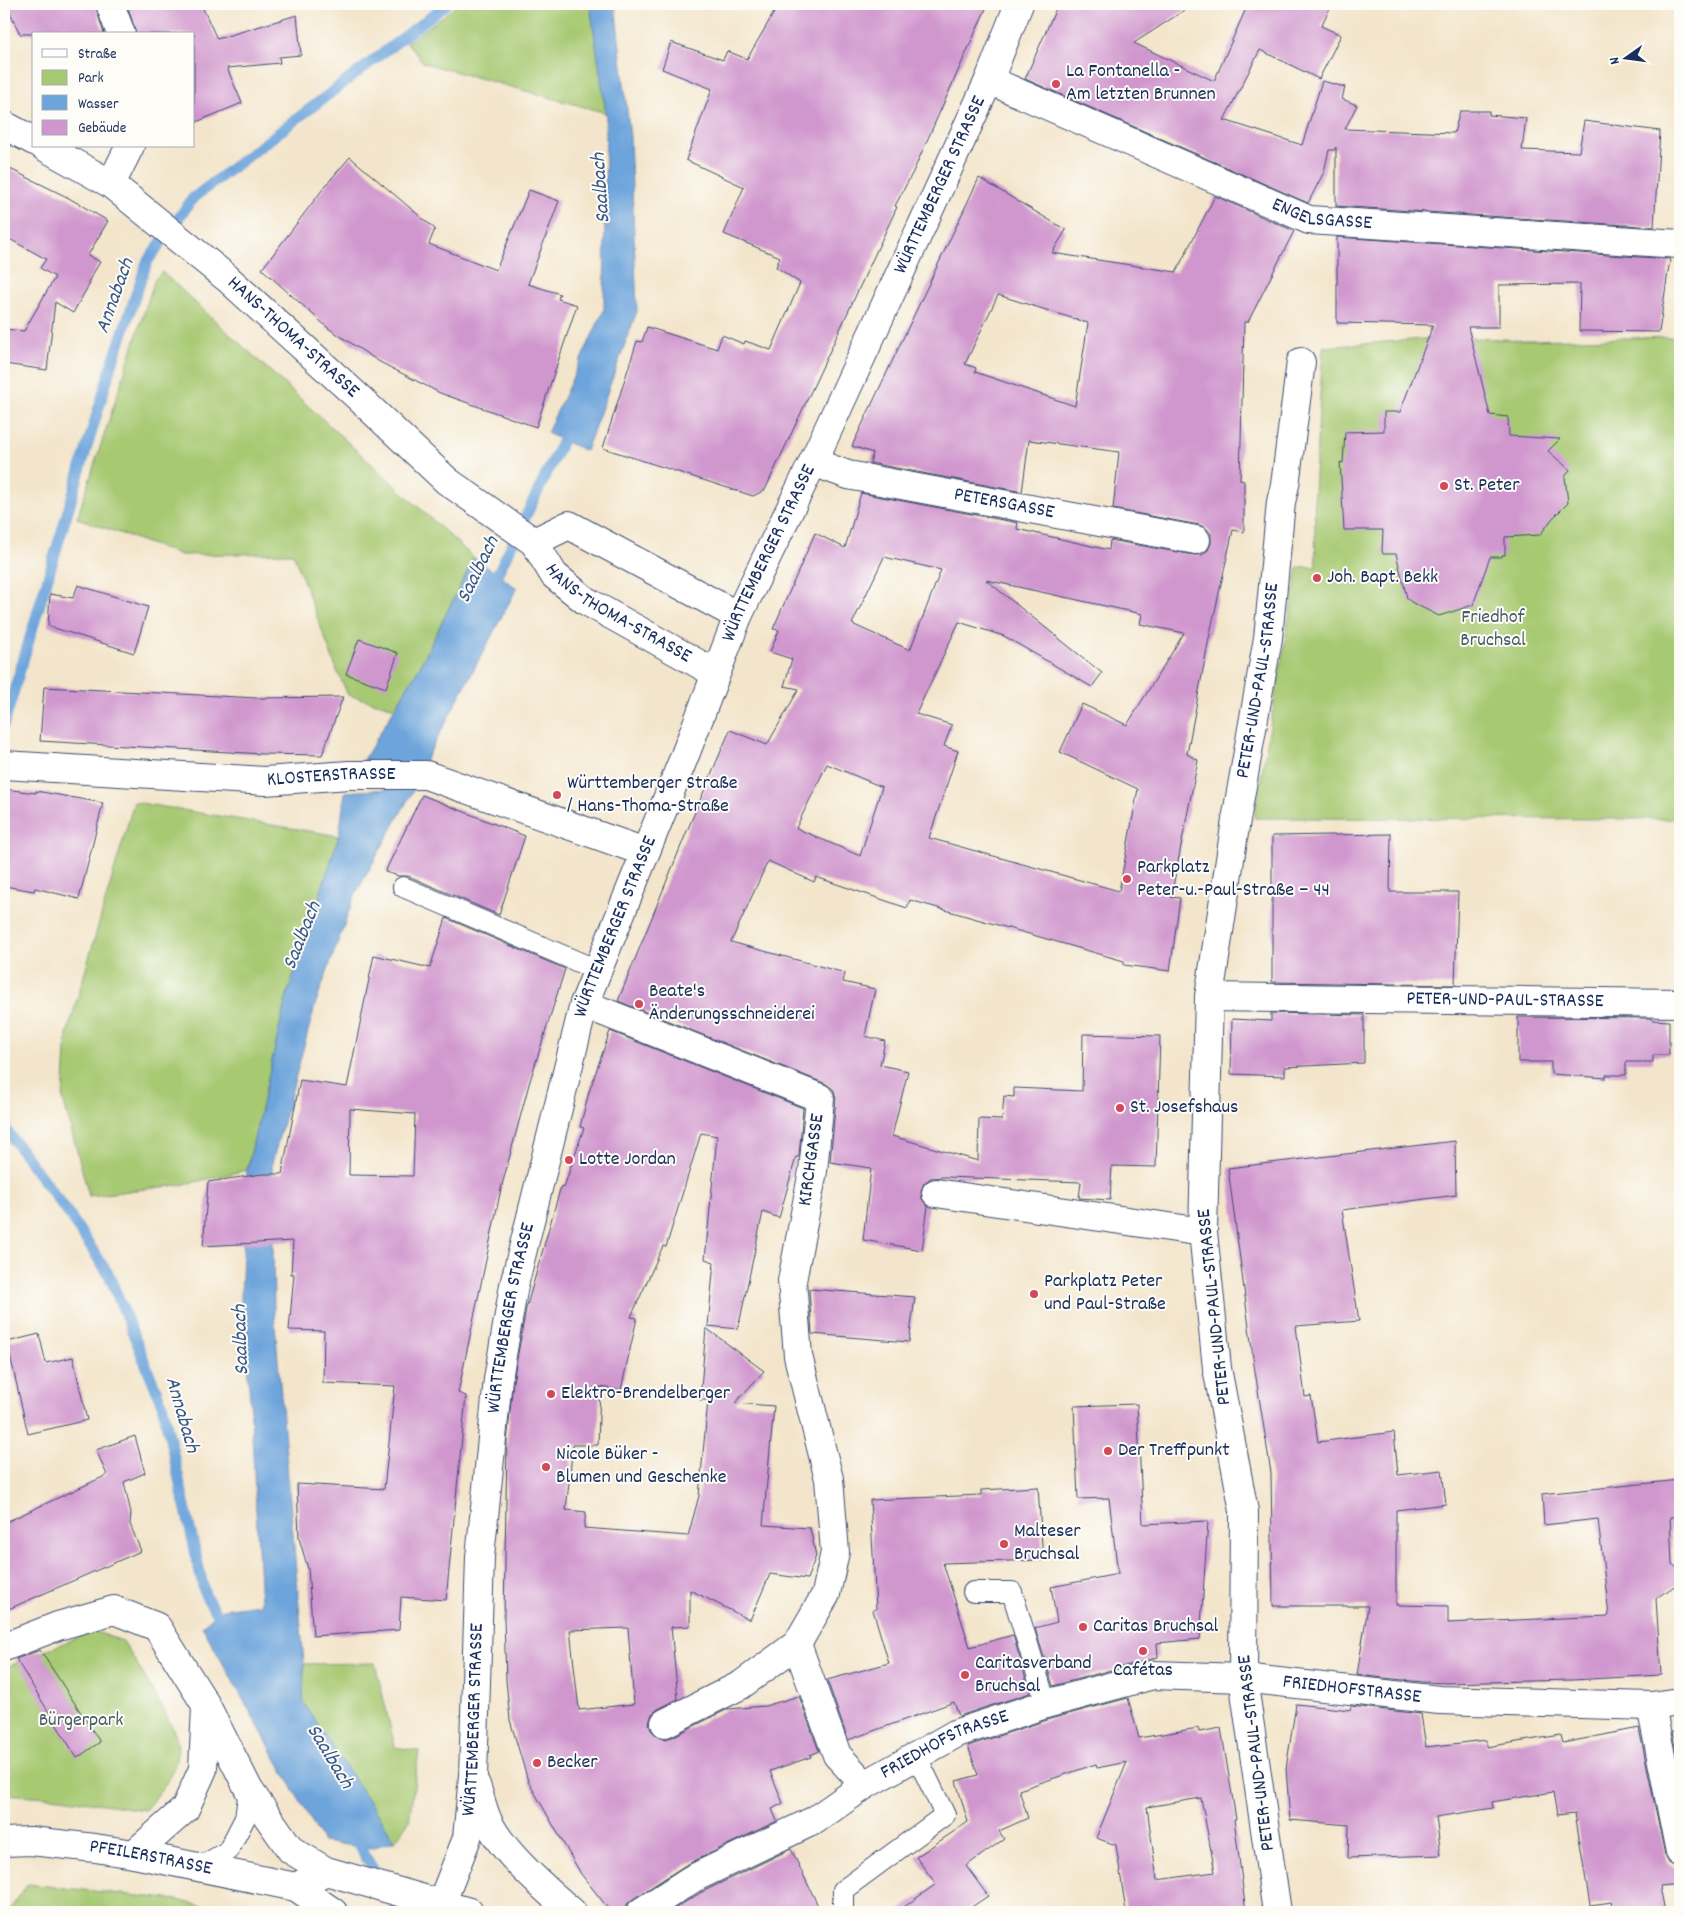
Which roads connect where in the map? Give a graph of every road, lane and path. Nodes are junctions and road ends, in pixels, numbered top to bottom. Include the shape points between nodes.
1 (110, 4) edge
2 (1019, 4) edge
3 (120, 32) edge
4 (989, 80) junction
5 (4, 125) edge
6 (32, 140) edge
7 (47, 148) edge
8 (129, 148) edge
9 (110, 184) junction
10 (1680, 244) edge
11 (1302, 362) dead end
12 (813, 462) junction
13 (1196, 540) dead end
14 (534, 542) junction
15 (738, 616) junction
16 (716, 673) junction
17 (5, 765) edge
18 (644, 852) junction
19 (403, 887) dead end
20 (597, 970) junction
21 (1210, 998) junction
22 (1680, 1003) edge
23 (584, 1004) junction
24 (936, 1193) dead end
25 (1203, 1232) junction
26 (972, 1592) dead end
27 (797, 1644) junction
28 (4, 1647) edge
29 (1243, 1678) junction
30 (1680, 1702) edge
31 (1046, 1704) junction
32 (206, 1705) junction
33 (1651, 1706) junction
34 (665, 1723) dead end
35 (916, 1755) junction
36 (473, 1776) junction
37 (865, 1784) junction
38 (249, 1790) junction
39 (4, 1842) edge
40 (1680, 1852) edge
41 (134, 1854) junction
42 (200, 1867) junction
43 (333, 1873) junction
44 (296, 1887) junction
45 (437, 1905) edge
46 (333, 1912) edge
47 (470, 1912) edge
48 (572, 1912) edge
49 (641, 1912) edge
50 (844, 1912) edge
51 (1277, 1912) edge

1 - 3 street
2 - 4 street, WÜRTTEMBERGER STRASSE
4 - 10 street, ENGELSGASSE via 1309,220
4 - 12 street, WÜRTTEMBERGER STRASSE
5 - 6 street
7 - 9 street, HANS-THOMA-STRASSE
8 - 9 street
9 - 14 street, HANS-THOMA-STRASSE via 221,274 447,481
11 - 21 street, PETER-UND-PAUL-STRASSE via 1281,502 1268,638 1236,820
12 - 13 street, PETERSGASSE via 848,475
12 - 15 street, WÜRTTEMBERGER STRASSE
14 - 15 street, HANS-THOMA-STRASSE via 569,525
14 - 16 street, HANS-THOMA-STRASSE via 554,575 586,600
15 - 16 street, WÜRTTEMBERGER STRASSE
16 - 18 street, WÜRTTEMBERGER STRASSE
17 - 18 street, KLOSTERSTRASSE via 265,781 349,775 426,775
18 - 20 street, WÜRTTEMBERGER STRASSE
19 - 20 lane
20 - 23 street, WÜRTTEMBERGER STRASSE
21 - 22 street, PETER-UND-PAUL-STRASSE
21 - 25 street, PETER-UND-PAUL-STRASSE
23 - 27 street, KIRCHGASSE via 820,1098 813,1171 792,1280 798,1356 829,1479 835,1552 826,1594
23 - 36 street, WÜRTTEMBERGER STRASSE via 514,1284 498,1379 480,1557
24 - 25 street
25 - 29 street, PETER-UND-PAUL-STRASSE via 1217,1368 1244,1511
26 - 31 lane via 1012,1592
27 - 34 street via 741,1685
27 - 37 street, FRIEDHOFSTRASSE via 837,1755
28 - 32 street via 58,1626 114,1610 157,1627
29 - 31 street, FRIEDHOFSTRASSE via 1153,1675
29 - 33 street, FRIEDHOFSTRASSE via 1439,1700
29 - 51 street, PETER-UND-PAUL-STRASSE
30 - 33 street, FRIEDHOFSTRASSE
31 - 35 street, FRIEDHOFSTRASSE via 957,1732
32 - 38 street
32 - 41 street via 203,1770 185,1809
33 - 40 street
35 - 37 street, FRIEDHOFSTRASSE
35 - 50 lane via 945,1815 843,1890
36 - 45 street, WÜRTTEMBERGER STRASSE via 467,1838
36 - 48 street via 488,1822 508,1851
37 - 49 street, FRIEDHOFSTRASSE via 815,1820 692,1879
38 - 42 lane via 245,1818 228,1851
38 - 43 street via 291,1850
39 - 41 street, PFEILERSTRASSE via 54,1843
41 - 42 street, PFEILERSTRASSE
42 - 44 street, PFEILERSTRASSE
43 - 44 street
43 - 45 street
44 - 46 street, PFEILERSTRASSE
45 - 47 street

